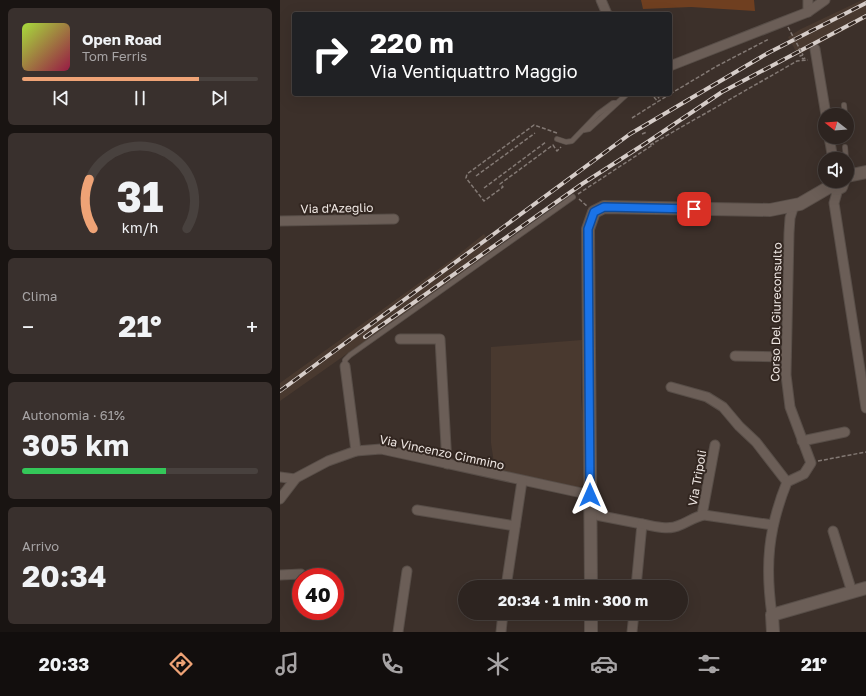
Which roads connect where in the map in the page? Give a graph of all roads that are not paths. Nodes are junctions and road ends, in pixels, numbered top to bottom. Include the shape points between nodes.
1 (601, 0) edge
2 (808, 0) edge
3 (825, 0) edge
4 (606, 12) edge
5 (808, 12) junction
6 (815, 49) dead end
7 (672, 65) edge
8 (623, 96) edge
9 (844, 105) dead end
10 (825, 108) edge
11 (844, 108) edge
12 (559, 138) road end
13 (845, 147) dead end
14 (845, 152) edge
15 (866, 172) edge
16 (854, 175) edge
17 (829, 188) edge
18 (836, 188) edge
19 (573, 197) dead end
20 (794, 205) junction
21 (394, 219) dead end
22 (280, 221) edge
23 (400, 339) dead end
24 (735, 356) dead end
25 (786, 357) junction
26 (345, 366) joint
27 (863, 368) edge
28 (671, 387) dead end
29 (866, 408) edge
30 (845, 432) dead end
31 (802, 441) junction
32 (715, 445) dead end
33 (356, 451) junction
34 (447, 464) junction
35 (280, 477) edge
36 (295, 479) junction
37 (522, 481) junction
38 (787, 482) junction
39 (590, 495) junction
40 (280, 499) edge
41 (417, 510) dead end
42 (591, 514) junction
43 (702, 516) junction
44 (642, 524) junction
45 (773, 525) junction
46 (515, 526) junction
47 (833, 531) dead end
48 (407, 571) dead end
49 (292, 574) edge
50 (280, 575) edge
51 (507, 580) edge
52 (591, 580) edge
53 (637, 580) edge
54 (866, 588) edge
55 (852, 592) junction
56 (502, 620) edge
57 (591, 620) edge
58 (633, 620) edge
59 (772, 624) edge
60 (398, 632) edge
61 (501, 632) edge
62 (591, 632) edge
63 (632, 632) edge

1 - 4 street
2 - 5 street
3 - 5 street
5 - 7 street
6 - 10 street
8 - 12 lane via 589,129 584,130 572,141 566,142
9 - 11 lane
13 - 14 lane
15 - 16 street
17 - 20 street
18 - 27 street via 834,203
19 - 26 lane via 350,355 345,360
20 - 25 street, Corso Del Giureconsulto via 790,218
20 - 39 street via 770,210 604,207 594,212 588,229
21 - 22 street, Via d'Azeglio
23 - 34 street via 440,339
24 - 25 street
25 - 31 street, Corso Del Giureconsulto via 790,407
26 - 33 street
27 - 29 street
28 - 38 street via 707,397 723,407 756,442
30 - 31 street
31 - 38 street, Corso Del Giureconsulto via 811,463 804,474
32 - 43 street, Via Tripoli
33 - 34 street, Via Vincenzo Cimmino via 381,449
33 - 36 street, Via Vincenzo Cimmino via 328,461
34 - 37 street, Via Vincenzo Cimmino
35 - 36 street
36 - 40 street, Via Vincenzo Cimmino
37 - 39 street, Via Vincenzo Cimmino
37 - 46 street
38 - 45 street
39 - 42 street
41 - 46 street
42 - 44 street
42 - 52 street
43 - 44 street via 670,528
43 - 45 street
44 - 53 street
45 - 59 street via 768,555
46 - 51 street
47 - 55 street
48 - 60 street
49 - 50 street
54 - 55 street
55 - 59 street
56 - 61 street
57 - 62 street
58 - 63 street

